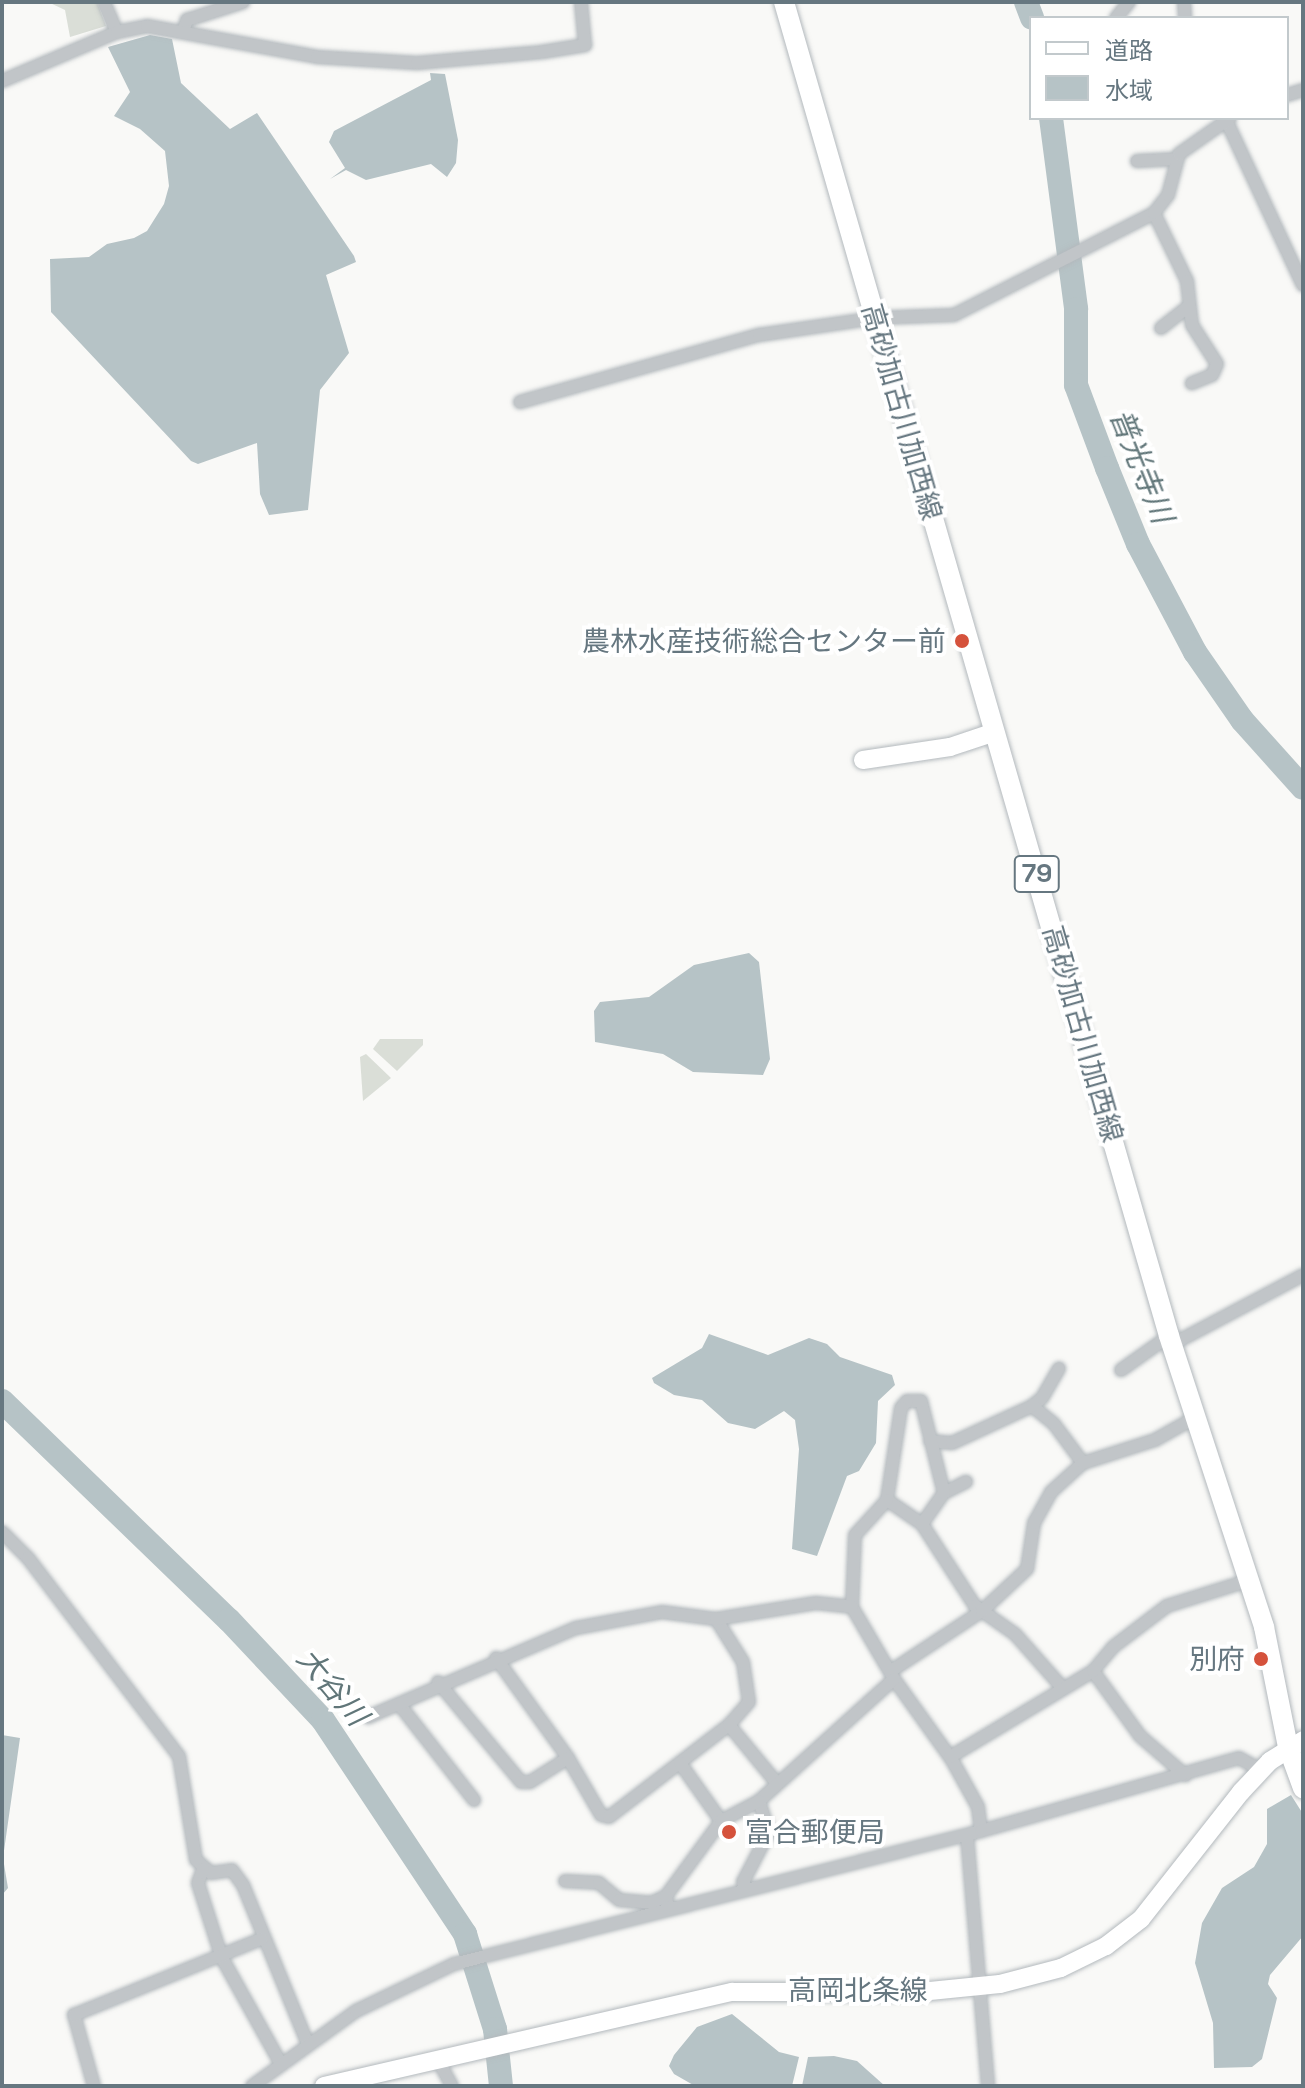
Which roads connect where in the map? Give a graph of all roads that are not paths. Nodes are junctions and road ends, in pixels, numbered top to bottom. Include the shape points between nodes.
1 (104, 2) edge
2 (243, 2) edge
3 (581, 2) edge
4 (784, 2) edge
5 (117, 32) junction
6 (183, 32) junction
7 (2, 66) edge
8 (5, 80) edge
9 (1220, 120) edge
10 (1177, 159) junction
11 (1137, 161) dead end
12 (1154, 213) junction
13 (1296, 261) edge
14 (1303, 285) edge
15 (1189, 306) junction
16 (875, 318) junction
17 (1161, 328) dead end
18 (1192, 383) dead end
19 (520, 402) dead end
20 (995, 732) junction
21 (863, 760) dead end
22 (1303, 1275) edge
23 (1170, 1341) junction
24 (1059, 1368) dead end
25 (1121, 1370) dead end
26 (1032, 1406) junction
27 (1194, 1418) junction
28 (930, 1441) junction
29 (1083, 1463) junction
30 (966, 1482) dead end
31 (944, 1493) junction
32 (887, 1500) junction
33 (922, 1524) junction
34 (2, 1532) edge
35 (1250, 1580) junction
36 (852, 1607) junction
37 (982, 1611) junction
38 (716, 1619) junction
39 (496, 1658) junction
40 (1093, 1671) junction
41 (892, 1675) junction
42 (438, 1682) junction
43 (1061, 1686) junction
44 (399, 1704) junction
45 (368, 1717) dead end
46 (729, 1725) junction
47 (1296, 1743) edge
48 (950, 1757) junction
49 (568, 1758) junction
50 (680, 1763) junction
51 (1261, 1770) junction
52 (1185, 1775) junction
53 (776, 1782) junction
54 (1303, 1788) edge
55 (474, 1800) dead end
56 (759, 1801) junction
57 (721, 1821) junction
58 (981, 1831) junction
59 (967, 1835) junction
60 (203, 1869) junction
61 (565, 1881) dead end
62 (746, 1888) junction
63 (667, 1902) junction
64 (261, 1939) junction
65 (222, 1958) junction
66 (981, 1987) junction
67 (308, 2044) junction
68 (437, 2058) junction
69 (281, 2064) junction
70 (94, 2086) edge
71 (252, 2086) edge
72 (324, 2086) edge
73 (452, 2086) edge
74 (988, 2086) edge

1 - 5 street
2 - 6 street via 187,20
3 - 6 street via 585,45 417,63 317,57
4 - 16 main road, 高砂加古川加西線 / 79
5 - 6 street via 147,26
5 - 8 street
7 - 8 street
9 - 10 street
9 - 13 street
10 - 11 street
10 - 12 street via 1168,195
12 - 15 street via 1187,281
12 - 16 street via 954,315
13 - 14 street
15 - 17 street
15 - 18 street via 1192,325 1217,364 1212,375
16 - 19 street via 759,335
16 - 20 main road, 高砂加古川加西線 / 79
20 - 21 main road via 950,747
20 - 23 main road, 高砂加古川加西線 / 79
22 - 23 street
23 - 25 street
23 - 27 main road, 高砂加古川加西線 / 79
24 - 26 street
26 - 28 street via 952,1443
26 - 29 street via 1054,1424
27 - 29 street via 1155,1440
27 - 35 main road, 高砂加古川加西線 / 79
28 - 31 street
28 - 32 street via 921,1401 907,1401 901,1408
29 - 37 street via 1051,1492 1034,1523 1027,1569
30 - 31 street
31 - 33 street
32 - 33 street
32 - 36 street via 855,1535
33 - 37 street
34 - 60 street via 179,1756 196,1860
35 - 40 street via 1167,1606 1113,1647
35 - 47 main road, 高砂加古川加西線 / 79
36 - 38 street via 816,1603
36 - 41 street
37 - 41 street
37 - 43 street via 1015,1634
38 - 39 street via 662,1612 576,1628
38 - 46 street via 734,1641 750,1684 749,1702
39 - 42 street
39 - 49 street
40 - 43 street
40 - 52 street via 1140,1736
41 - 48 street
41 - 53 street
42 - 44 street
42 - 49 street via 521,1782 530,1782
43 - 48 street via 1008,1725
44 - 45 street
44 - 55 street
46 - 50 street
46 - 53 street
47 - 51 main road, 高岡北条線
47 - 54 main road, 高砂加古川加西線 / 79
48 - 58 street via 978,1807
49 - 50 street via 601,1815 609,1817
50 - 57 street
51 - 52 street via 1239,1758
51 - 66 main road, 高岡北条線 via 1173,1885 1124,1934 1061,1968
52 - 58 street
53 - 56 street
56 - 57 street
56 - 62 street via 769,1832 743,1882
57 - 63 street
58 - 59 street
59 - 62 street
59 - 66 street
60 - 64 street via 232,1870 243,1885
60 - 65 street via 198,1883
61 - 63 street via 599,1883 619,1900
62 - 63 street
63 - 67 street via 433,1971 356,2011
64 - 65 street
64 - 67 street
65 - 69 street
65 - 70 street via 74,2015
66 - 68 main road, 高岡北条線 via 732,1992
66 - 74 street
67 - 69 street
68 - 72 main road, 高岡北条線
68 - 73 street
69 - 71 street

